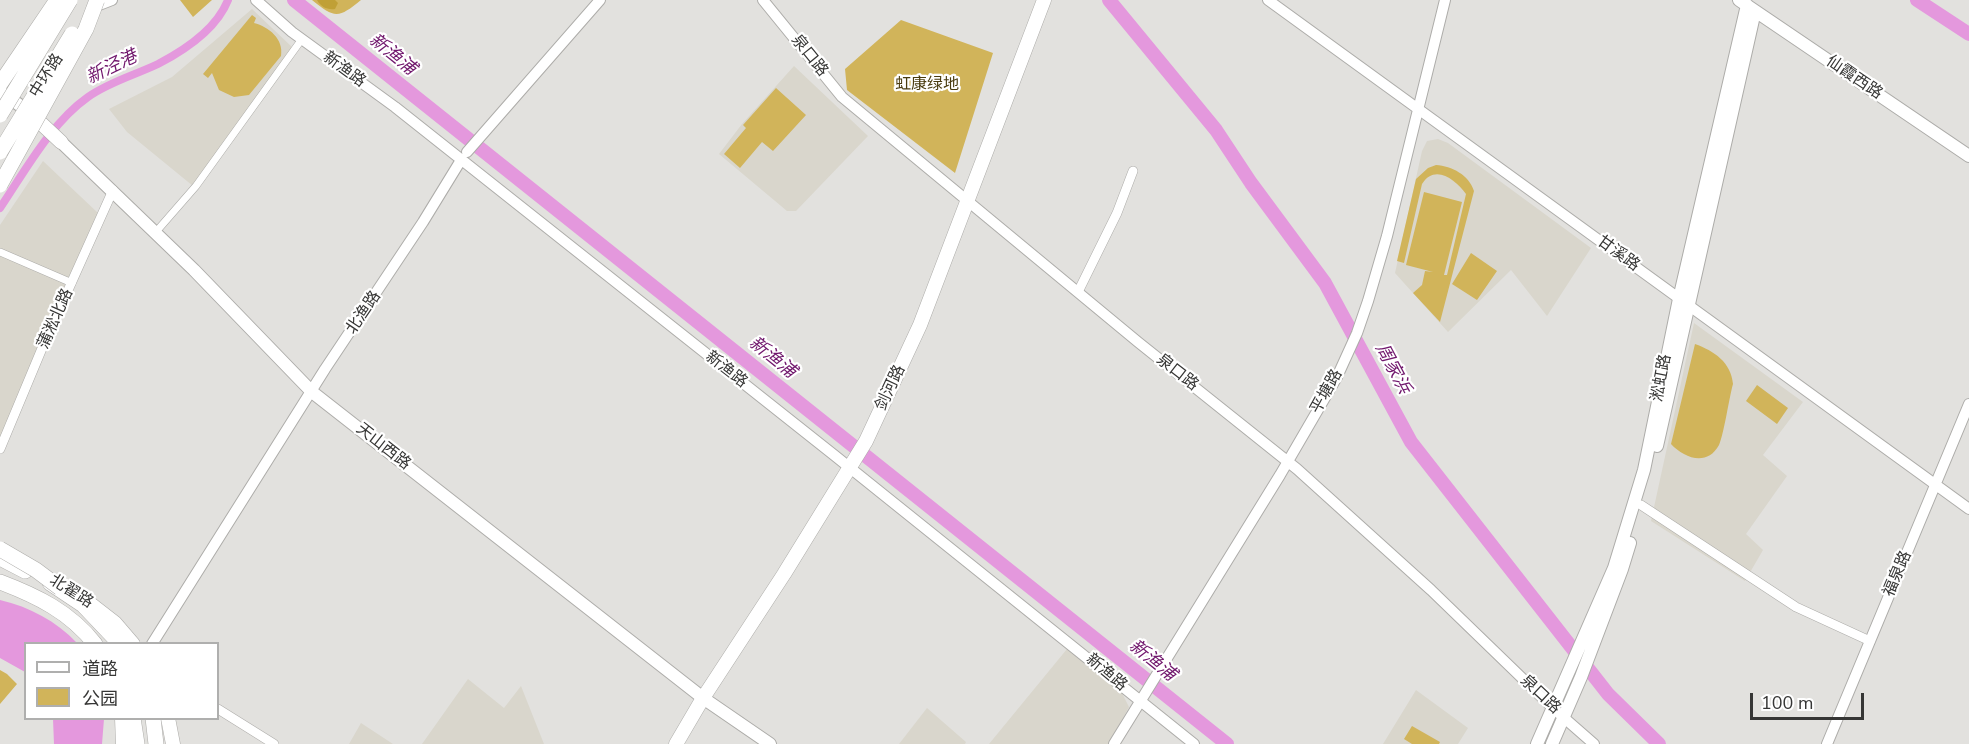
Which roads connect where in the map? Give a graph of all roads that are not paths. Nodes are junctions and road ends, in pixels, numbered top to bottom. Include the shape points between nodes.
1 (51, 0) edge
2 (57, 0) edge
3 (70, 0) edge
4 (112, 0) edge
5 (256, 0) edge
6 (600, 0) edge
7 (763, 0) edge
8 (1044, 0) edge
9 (1268, 0) edge
10 (1444, 0) edge
11 (96, 2) edge
12 (1749, 3) edge
13 (302, 39) junction
14 (0, 84) edge
15 (0, 91) edge
16 (1418, 108) junction
17 (29, 112) junction
18 (0, 115) edge
19 (61, 142) joint
20 (2, 155) edge
21 (464, 156) junction
22 (1969, 156) edge
23 (1133, 171) dead end
24 (0, 185) edge
25 (113, 190) junction
26 (966, 201) junction
27 (154, 232) junction
28 (0, 252) edge
29 (72, 283) junction
30 (1078, 292) junction
31 (1683, 301) junction
32 (312, 392) junction
33 (1969, 404) edge
34 (0, 449) edge
35 (1287, 460) junction
36 (851, 468) junction
37 (1936, 485) junction
38 (1641, 505) junction
39 (1969, 509) edge
40 (0, 549) edge
41 (0, 556) edge
42 (0, 575) edge
43 (0, 582) edge
44 (60, 588) junction
45 (1589, 640) junction
46 (1870, 640) junction
47 (93, 642) edge
48 (101, 642) edge
49 (118, 642) edge
50 (131, 642) edge
51 (153, 642) edge
52 (703, 698) junction
53 (1144, 698) junction
54 (1554, 709) junction
55 (219, 710) edge
56 (1564, 718) junction
57 (122, 720) edge
58 (133, 720) edge
59 (153, 720) edge
60 (168, 720) edge
61 (123, 744) edge
62 (137, 744) edge
63 (156, 744) edge
64 (173, 744) edge
65 (274, 744) edge
66 (676, 744) edge
67 (770, 744) edge
68 (1114, 744) edge
69 (1194, 744) edge
70 (1538, 744) edge
71 (1552, 744) edge
72 (1594, 744) edge
73 (1827, 744) edge

1 - 14 main road
2 - 14 highway, bridge
3 - 18 highway, 中环路, bridge
4 - 11 street
5 - 13 street, 新渔路
6 - 21 street, 北渔路
7 - 26 street, 泉口路 via 842,97
8 - 26 main road, 剑河路
9 - 16 street, 甘溪路
10 - 16 street, 平塘路
11 - 17 main road
11 - 20 highway, 中环路, bridge
11 - 24 highway, bridge via 86,29
12 - 22 main road, 仙霞西路
12 - 31 main road, 淞虹路
13 - 21 street, 新渔路
13 - 27 street via 196,186
15 - 17 main road
16 - 31 street, 甘溪路
16 - 35 street, 平塘路 via 1357,333 1337,377
17 - 19 main road, 天山西路
17 - 20 main road
19 - 25 main road, 天山西路
21 - 32 street, 北渔路
21 - 36 street, 新渔路
23 - 30 street
25 - 27 main road, 天山西路
25 - 29 street, 蒲淞北路
26 - 30 street, 泉口路
26 - 36 main road, 剑河路 via 920,325
27 - 32 main road, 天山西路
28 - 29 street
29 - 34 street, 蒲淞北路
30 - 35 street, 泉口路
31 - 37 street, 甘溪路
31 - 38 main road, 淞虹路 via 1652,468
31 - 45 main road, 淞虹路 via 1644,470
32 - 51 street, 北渔路
32 - 52 main road, 天山西路
33 - 37 street, 福泉路
35 - 53 street, 平塘路
35 - 54 street, 泉口路 via 1431,590
36 - 52 main road, 剑河路
36 - 53 street, 新渔路
37 - 39 street, 甘溪路
37 - 46 street, 福泉路
38 - 45 main road, 淞虹路 via 1622,569
38 - 46 street via 1796,607
40 - 44 highway, bridge
41 - 44 highway, bridge
41 - 50 main road, 北翟路 via 63,585 89,602
42 - 48 main road, 北翟路 via 49,598
43 - 47 highway via 44,600 73,620
44 - 49 highway via 96,617
45 - 54 main road, 淞虹路
45 - 56 main road, 淞虹路 via 1581,677
46 - 73 street, 福泉路
52 - 66 main road, 剑河路
52 - 67 main road, 天山西路
53 - 68 street, 平塘路
53 - 69 street, 新渔路
54 - 56 street, 泉口路
54 - 70 main road, 淞虹路
55 - 65 street
56 - 71 main road, 淞虹路
56 - 72 street, 泉口路
57 - 61 main road
58 - 62 highway
59 - 63 highway
60 - 64 main road

